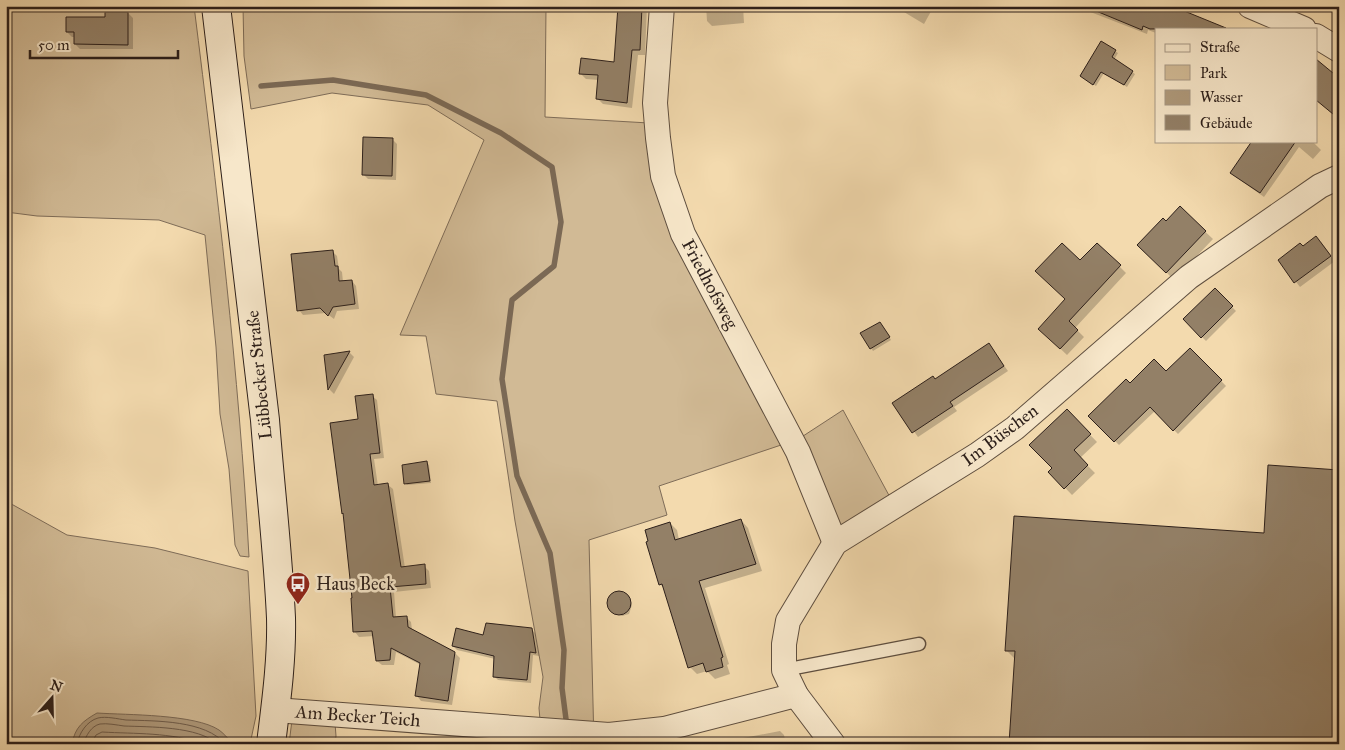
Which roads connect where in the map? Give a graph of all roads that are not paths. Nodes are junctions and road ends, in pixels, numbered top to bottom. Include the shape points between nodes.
1 (216, 6) edge
2 (662, 6) edge
3 (1250, 6) edge
4 (1302, 28) edge
5 (1318, 37) edge
6 (1339, 50) edge
7 (1339, 177) edge
8 (835, 543) junction
9 (919, 644) dead end
10 (784, 670) junction
11 (796, 695) junction
12 (275, 710) junction
13 (271, 744) edge
14 (833, 744) edge

1 - 12 main road, Lübbecker Straße via 265,420 277,553 281,620
2 - 8 street, Friedhofsweg via 655,103 663,176 683,234 798,452
3 - 4 street
5 - 6 street
7 - 8 street, Im Büschen via 1320,186 1189,277 1015,428 978,455
8 - 10 street, Im Büschen via 788,620
9 - 10 lane
10 - 11 street, Im Büschen
11 - 12 street, Am Becker Teich via 664,729 608,735
11 - 14 street, Im Büschen
12 - 13 main road, Lübbecker Straße

